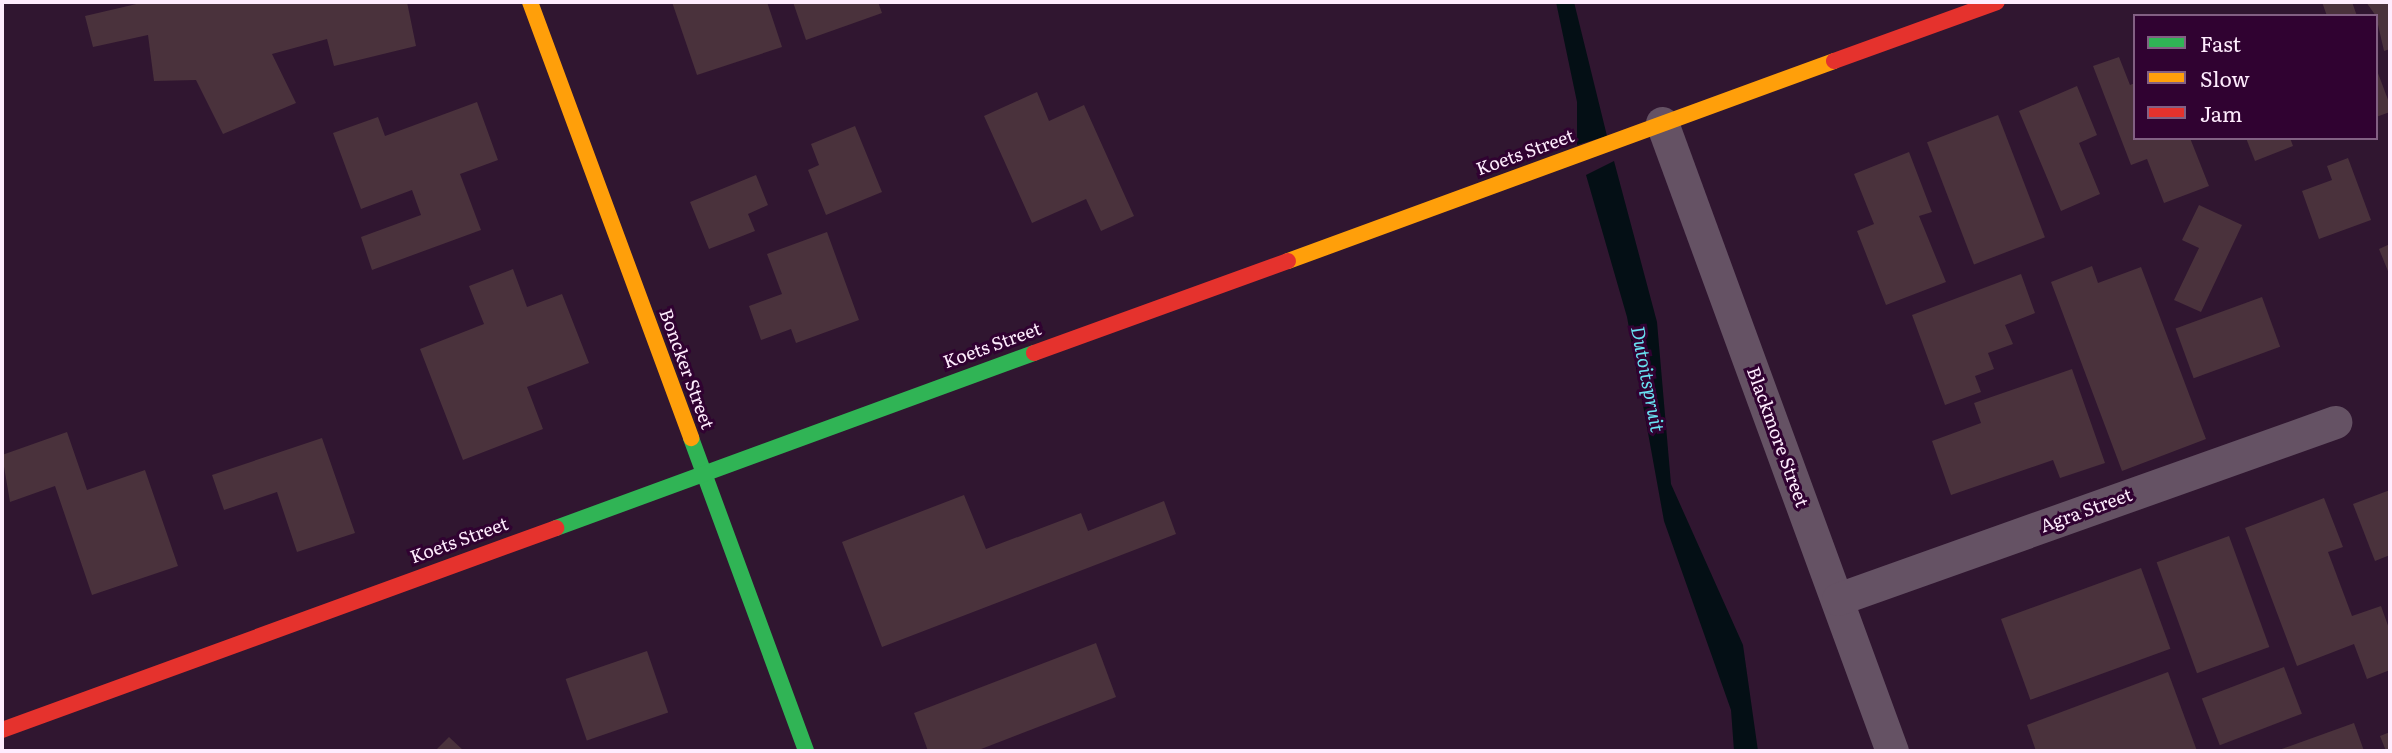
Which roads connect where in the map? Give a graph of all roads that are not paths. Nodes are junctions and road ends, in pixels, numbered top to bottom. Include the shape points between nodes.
1 (530, 2) edge
2 (1997, 2) edge
3 (1662, 123) junction
4 (2335, 422) dead end
5 (704, 470) junction
6 (1838, 599) junction
7 (2, 730) edge
8 (806, 751) edge
9 (1892, 751) edge

1 - 5 street, Boncker Street
2 - 3 street, Koets Street
3 - 5 street, Koets Street
3 - 6 street, Blackmore Street
4 - 6 street, Agra Street
5 - 7 street, Koets Street
5 - 8 street, Boncker Street
6 - 9 street, Blackmore Street

